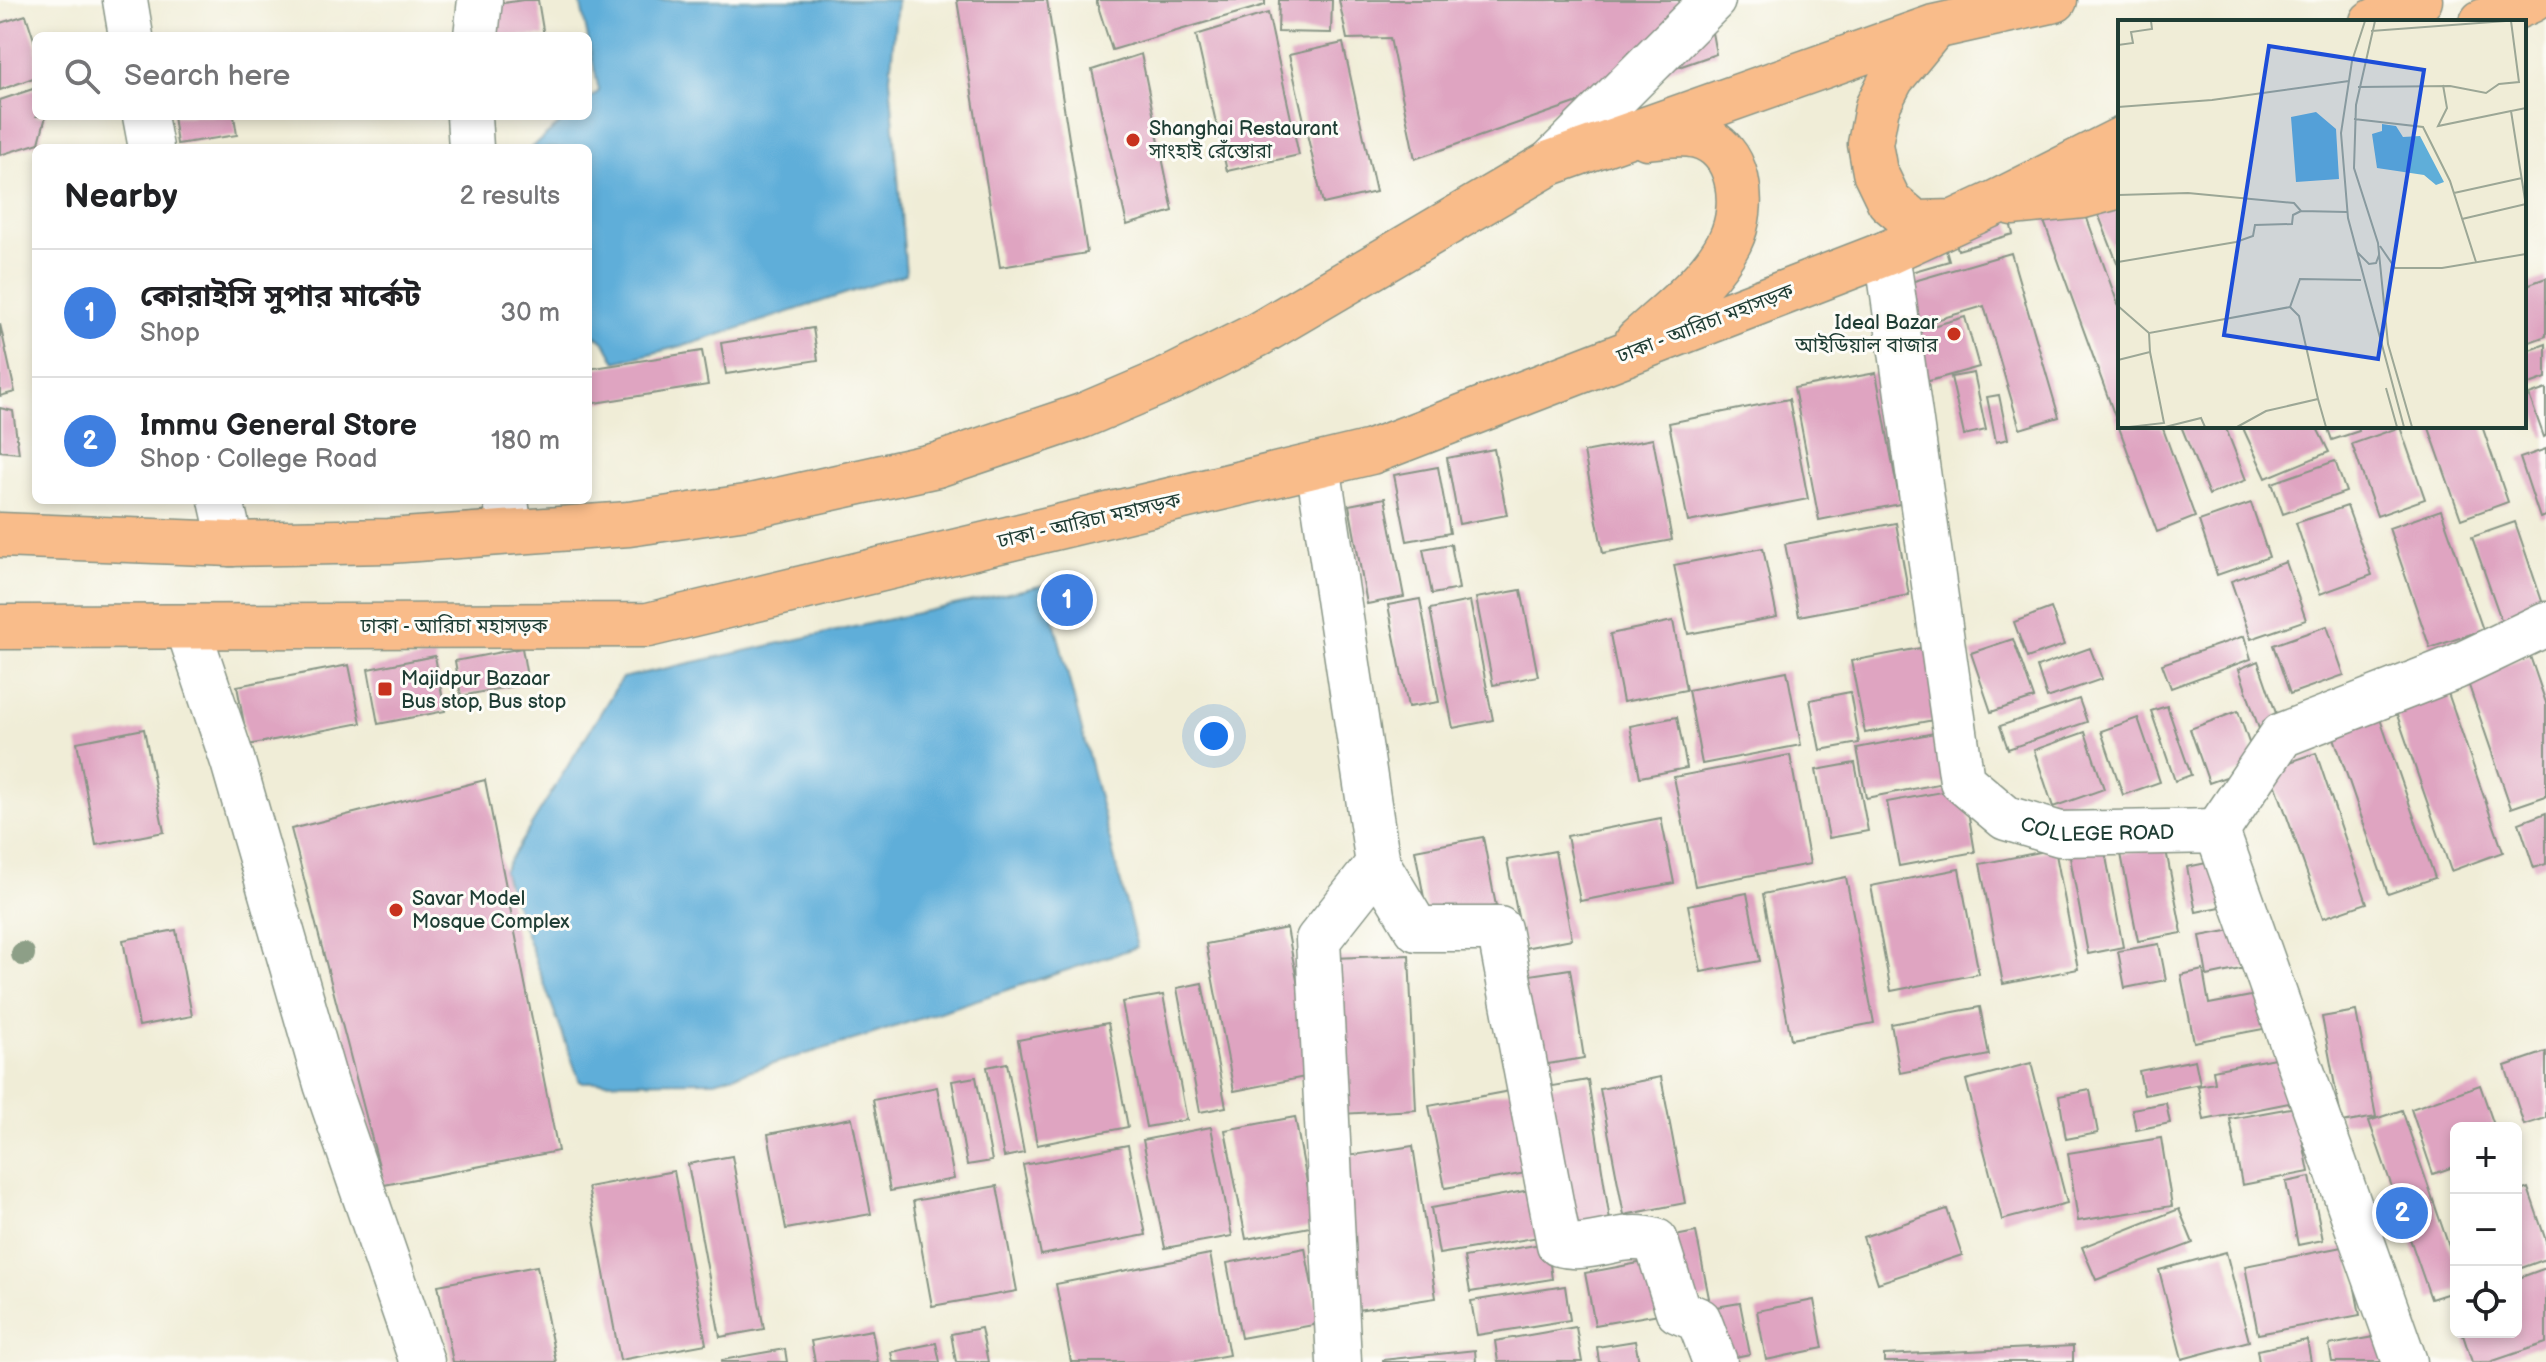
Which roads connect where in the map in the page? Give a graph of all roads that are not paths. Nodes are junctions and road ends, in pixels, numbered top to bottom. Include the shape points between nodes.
1 (125, 0) edge
2 (480, 0) edge
3 (1713, 0) edge
4 (2055, 0) edge
5 (2420, 0) edge
6 (2532, 0) edge
7 (2376, 20) edge
8 (2487, 20) edge
9 (1934, 27) junction
10 (130, 32) edge
11 (476, 32) edge
12 (146, 120) edge
13 (469, 120) edge
14 (1617, 139) junction
15 (2118, 141) edge
16 (150, 144) edge
17 (471, 144) edge
18 (1550, 163) junction
19 (2118, 187) edge
20 (1974, 213) junction
21 (1887, 253) junction
22 (1621, 356) junction
23 (1318, 465) junction
24 (222, 504) edge
25 (508, 516) edge
26 (0, 535) edge
27 (231, 544) junction
28 (2546, 624) edge
29 (0, 627) edge
30 (188, 628) junction
31 (2217, 831) junction
32 (1378, 864) junction
33 (422, 1362) edge
34 (1339, 1362) edge
35 (1715, 1362) edge
36 (2405, 1362) edge

1 - 10 street
2 - 11 street
3 - 18 street
4 - 9 highway
5 - 7 highway
6 - 8 highway
9 - 14 highway
9 - 20 highway via 1892,78 1877,107 1870,144 1875,172 1889,201 1915,223
12 - 16 street
13 - 17 street
14 - 18 highway
14 - 22 highway via 1698,136 1722,150 1737,176 1739,210 1730,240 1707,273
15 - 20 highway, ঢাকা - আরিচা মহাসড়ক
18 - 25 highway via 1259,334 1082,416 937,465 746,507 629,524
19 - 20 highway
20 - 21 highway, ঢাকা - আরিচা মহাসড়ক
21 - 22 highway, ঢাকা - আরিচা মহাসড়ক
21 - 31 street, COLLEGE ROAD via 1962,781 2006,818 2060,834
22 - 23 highway, ঢাকা - আরিচা মহাসড়ক via 1371,452
23 - 30 highway, ঢাকা - আরিচা মহাসড়ক via 648,625
23 - 32 street
24 - 27 street
25 - 27 highway via 389,541
26 - 27 highway
28 - 31 street via 2456,667 2282,735
29 - 30 highway, ঢাকা - আরিচা মহাসড়ক
30 - 33 street via 233,762 326,1084
31 - 36 street
32 - 34 street via 1318,940
32 - 35 street via 1417,929 1499,929 1559,1244 1570,1247 1625,1236 1656,1241 1678,1311 1699,1320

